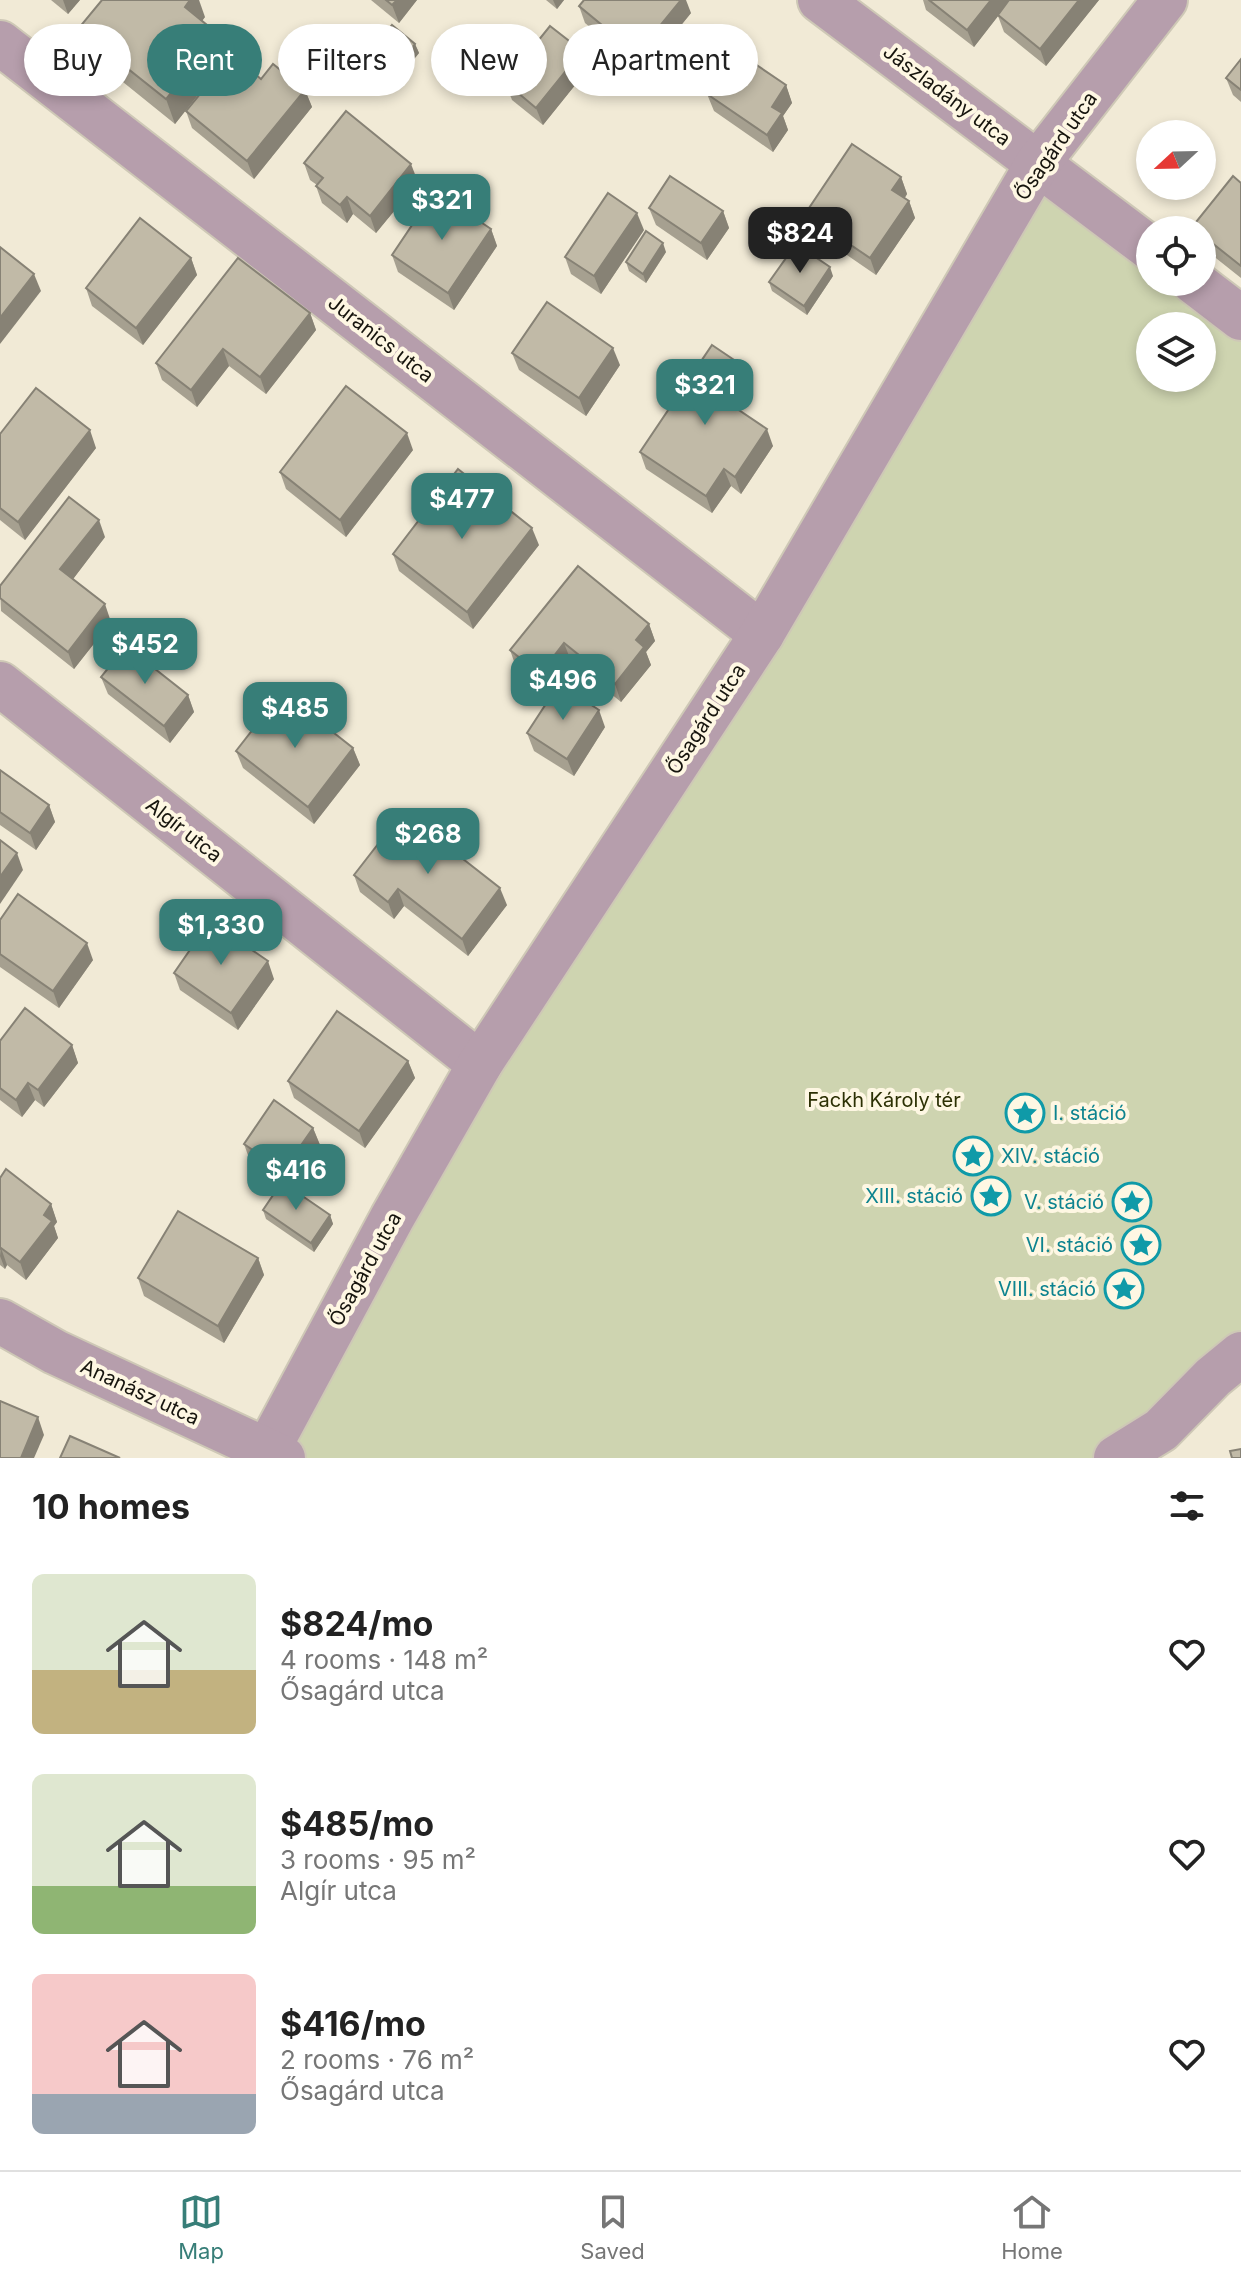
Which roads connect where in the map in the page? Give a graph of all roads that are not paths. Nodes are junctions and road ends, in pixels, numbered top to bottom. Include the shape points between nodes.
1 (820, 0) edge
2 (1165, 0) edge
3 (0, 43) edge
4 (1038, 163) junction
5 (1136, 237) edge
6 (1212, 296) edge
7 (1241, 318) edge
8 (762, 634) junction
9 (0, 684) edge
10 (480, 1064) junction
11 (0, 1321) edge
12 (1241, 1354) edge
13 (1151, 1444) edge
14 (275, 1455) edge
15 (1116, 1458) edge

1 - 4 street, Jászladány utca
2 - 4 street, Ősagárd utca
3 - 8 street, Juranics utca
4 - 5 street, Jászladány utca
4 - 8 street, Ősagárd utca
6 - 7 street
8 - 10 street, Ősagárd utca
9 - 10 street, Algír utca
10 - 14 street, Ősagárd utca via 392,1218
11 - 14 street, Ananász utca
12 - 13 street
13 - 15 street

